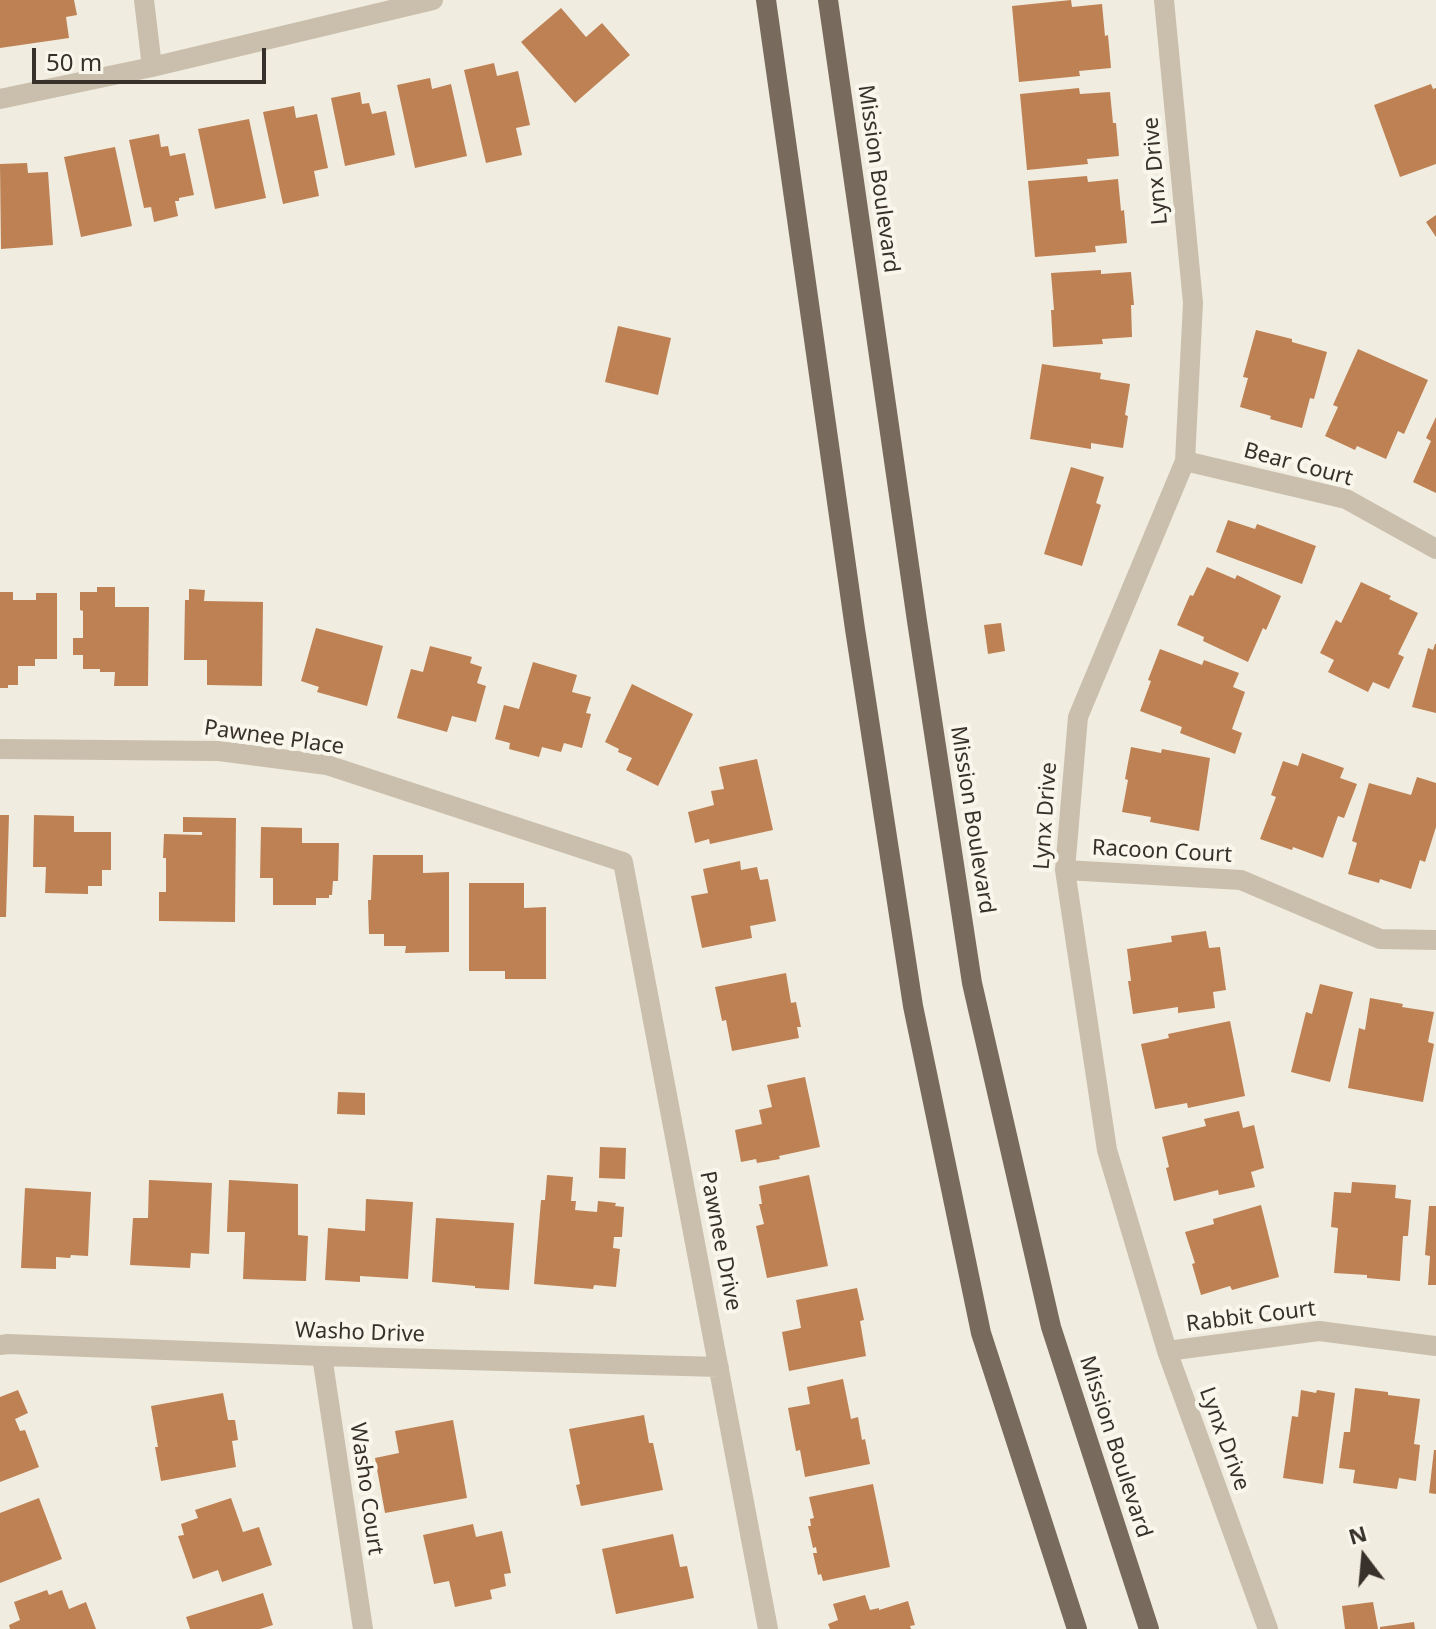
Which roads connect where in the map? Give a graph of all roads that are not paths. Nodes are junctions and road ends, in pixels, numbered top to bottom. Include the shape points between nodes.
1 (144, 0) edge
2 (433, 0) edge
3 (766, 0) edge
4 (828, 0) edge
5 (1164, 0) edge
6 (152, 67) junction
7 (0, 99) edge
8 (1185, 461) junction
9 (1436, 549) edge
10 (0, 749) edge
11 (623, 862) joint
12 (1065, 870) junction
13 (1436, 940) edge
14 (0, 1345) edge
15 (1436, 1346) edge
16 (1167, 1351) junction
17 (322, 1356) junction
18 (719, 1367) junction
19 (363, 1629) edge
20 (768, 1629) edge
21 (1077, 1629) edge
22 (1149, 1629) edge
23 (1268, 1629) edge

1 - 6 street
2 - 6 street
3 - 21 main road via 913,1006 981,1333
4 - 22 main road, Mission Boulevard via 972,983 1051,1327
5 - 8 street, Lynx Drive via 1193,303
6 - 7 street
8 - 9 street, Bear Court via 1346,499
8 - 12 street, Lynx Drive via 1078,717
10 - 11 street, Pawnee Place via 219,751 327,765
11 - 18 street, Pawnee Drive
12 - 13 street, Racoon Court via 1241,880 1380,939
12 - 16 street, Lynx Drive via 1107,1150
14 - 17 street, Washo Drive
15 - 16 street, Rabbit Court via 1319,1331
16 - 23 street, Lynx Drive
17 - 18 street, Washo Drive
17 - 19 street, Washo Court
18 - 20 street, Pawnee Drive

